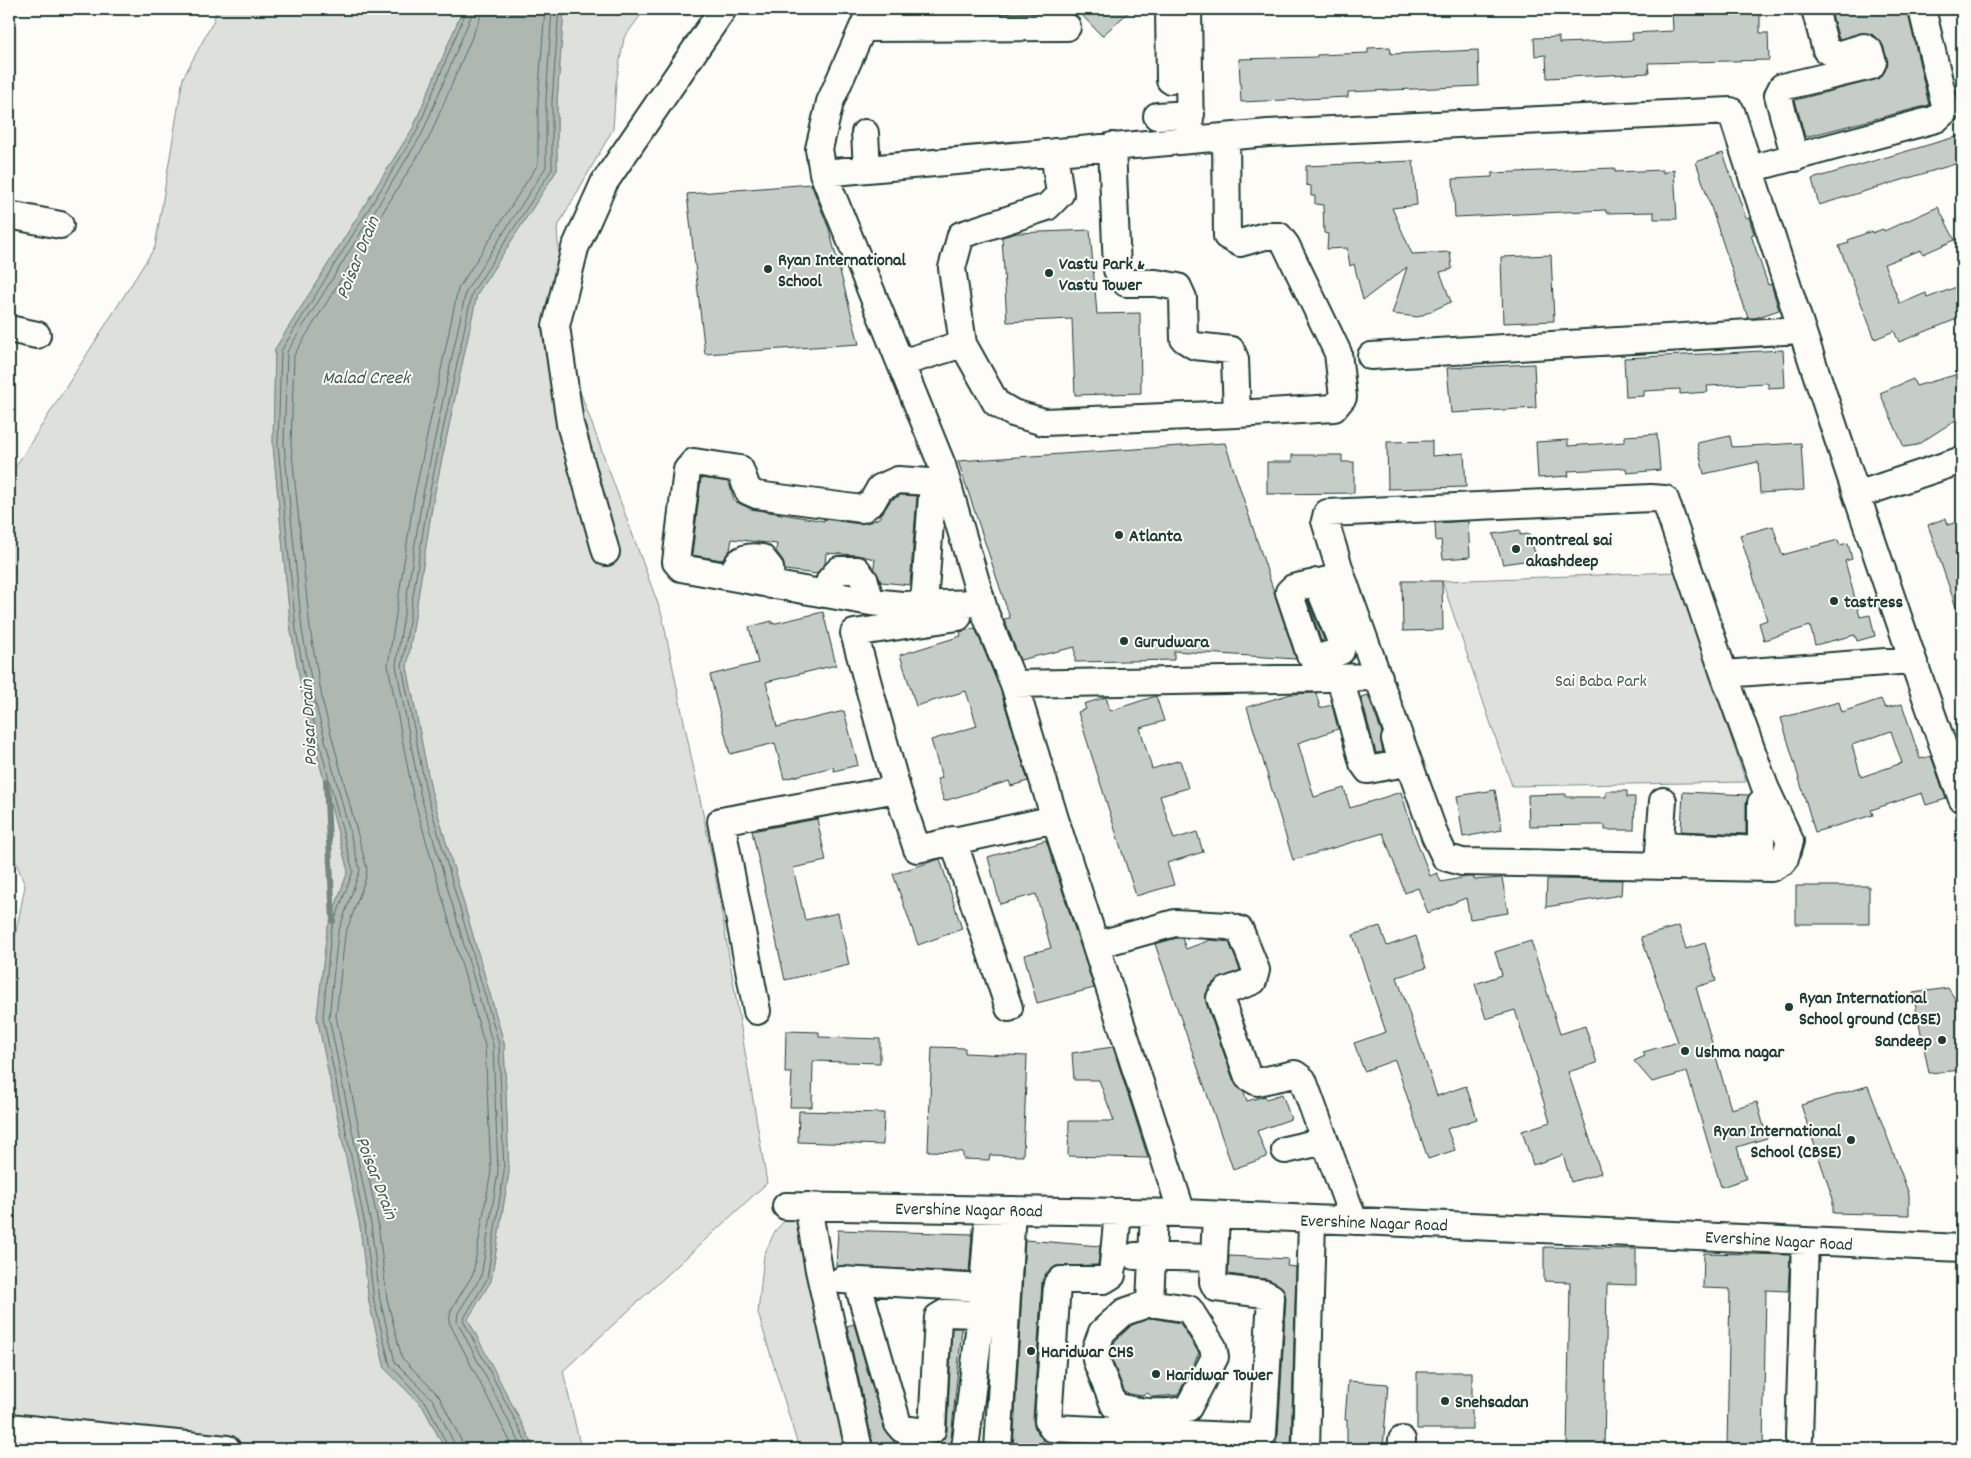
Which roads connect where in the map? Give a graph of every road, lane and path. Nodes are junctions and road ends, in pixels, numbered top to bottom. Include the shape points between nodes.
1 (723, 9) edge
2 (1169, 9) edge
3 (1188, 9) edge
4 (1815, 9) edge
5 (1922, 9) edge
6 (867, 18) edge
7 (1067, 27) dead end
8 (1170, 80) dead end
9 (1190, 127) junction
10 (865, 133) dead end
11 (1226, 138) junction
12 (1158, 142) junction
13 (1112, 146) junction
14 (1054, 152) junction
15 (1795, 158) junction
16 (866, 169) junction
17 (1750, 169) junction
18 (823, 173) junction
19 (9, 214) edge
20 (60, 225) dead end
21 (9, 329) edge
22 (1800, 330) junction
23 (37, 335) dead end
24 (963, 344) junction
25 (1371, 356) dead end
26 (901, 363) junction
27 (1237, 414) junction
28 (1962, 460) edge
29 (940, 482) junction
30 (1857, 495) junction
31 (606, 552) dead end
32 (1330, 580) junction
33 (924, 604) junction
34 (984, 608) junction
35 (1347, 640) junction
36 (1912, 660) junction
37 (1724, 674) junction
38 (1379, 677) junction
39 (1014, 684) junction
40 (1344, 684) junction
41 (1394, 727) junction
42 (897, 789) junction
43 (1962, 799) edge
44 (1663, 801) dead end
45 (1762, 803) dead end
46 (1055, 819) junction
47 (953, 840) junction
48 (1659, 855) junction
49 (1760, 859) junction
50 (1096, 945) junction
51 (1009, 1008) dead end
52 (757, 1011) dead end
53 (1325, 1141) junction
54 (1285, 1150) dead end
55 (1001, 1210) junction
56 (1118, 1212) junction
57 (1154, 1213) junction
58 (1182, 1213) junction
59 (1216, 1215) junction
60 (1312, 1220) junction
61 (1354, 1221) junction
62 (1805, 1241) junction
63 (1962, 1248) edge
64 (1114, 1256) junction
65 (1152, 1257) junction
66 (1214, 1258) junction
67 (821, 1278) junction
68 (857, 1281) junction
69 (983, 1288) junction
70 (1150, 1302) junction
71 (981, 1314) junction
72 (1114, 1405) junction
73 (1170, 1423) junction
74 (9, 1427) edge
75 (1112, 1431) junction
76 (1799, 1438) dead end
77 (227, 1449) edge
78 (859, 1449) edge
79 (965, 1449) edge
80 (998, 1449) edge
81 (1306, 1449) edge

1 - 31 street via 604,183 575,248 556,326 570,424
2 - 8 street
3 - 9 street
4 - 15 street via 1826,50 1838,55 1864,47 1869,50 1873,62 1871,66 1782,87 1778,95
5 - 15 street via 1946,110 1936,119
6 - 7 street
6 - 18 street via 830,102 819,149
9 - 11 street
9 - 12 street
9 - 12 street via 1157,114
10 - 16 street
11 - 17 street via 1268,133 1731,111
11 - 27 street via 1227,236 1240,244 1265,236 1278,236 1286,245 1338,353 1343,397 1334,408
12 - 13 street
13 - 14 street
13 - 27 street via 1117,270 1126,283 1178,287 1183,298 1184,339 1195,346 1232,350
14 - 16 street
14 - 24 street via 1060,194 1047,207 961,235 952,268
15 - 17 street
16 - 18 street
17 - 22 street
18 - 26 street
19 - 20 street
21 - 23 street
22 - 25 street
22 - 30 street
24 - 26 street
24 - 27 street via 996,403 1013,413 1044,422
26 - 29 street
28 - 30 street
29 - 33 street
29 - 33 street via 898,480 880,488 872,502 862,509 757,495 748,491 740,469 694,462 687,470 676,562 681,568 871,602
29 - 34 street
30 - 36 street
32 - 35 street
32 - 35 street via 1292,588 1289,592 1310,655 1315,659
32 - 37 street via 1327,513 1651,498 1665,500
33 - 34 street
34 - 39 street
34 - 42 street via 854,633
35 - 38 street
35 - 40 street
36 - 37 street
36 - 43 street
37 - 49 street via 1765,787 1790,841 1784,861 1771,868
38 - 40 street
38 - 41 street
39 - 40 street
39 - 46 street
40 - 41 street via 1378,694
40 - 41 street via 1363,763 1368,770 1402,762
41 - 48 street via 1445,857 1462,862
42 - 47 street via 917,849
42 - 52 street via 721,822
44 - 48 street
45 - 49 street
46 - 47 street
46 - 50 street
47 - 51 street
48 - 49 street
50 - 53 street via 1175,923 1228,926 1240,930 1256,970 1253,981 1226,991 1220,998 1248,1077 1257,1082 1294,1074 1303,1080
50 - 58 street
53 - 54 street
53 - 61 street
55 - 56 street, Evershine Nagar Road
55 - 67 street, Evershine Nagar Road via 797,1206
55 - 69 street
55 - 80 street
56 - 57 street, Evershine Nagar Road
56 - 64 street
57 - 58 street, Evershine Nagar Road
57 - 65 street
58 - 59 street, Evershine Nagar Road
59 - 60 street, Evershine Nagar Road
59 - 66 street
60 - 61 street, Evershine Nagar Road
60 - 81 street
61 - 62 street, Evershine Nagar Road
62 - 63 street, Evershine Nagar Road
62 - 76 street
64 - 65 street
64 - 75 street via 1112,1274 1104,1280 1061,1280 1057,1284 1048,1421 1052,1428
65 - 66 street
65 - 70 street
66 - 73 street via 1213,1282 1216,1288 1271,1297 1263,1434 1255,1437
67 - 68 street
67 - 78 street
68 - 69 street
68 - 71 street via 902,1429 932,1430 938,1317 945,1313
69 - 71 street
70 - 72 street via 1124,1312 1102,1332 1096,1348 1096,1360
70 - 73 street via 1189,1309 1213,1347 1215,1357 1188,1408 1178,1412
71 - 79 street
72 - 73 street
72 - 75 street
73 - 75 street
74 - 77 street

